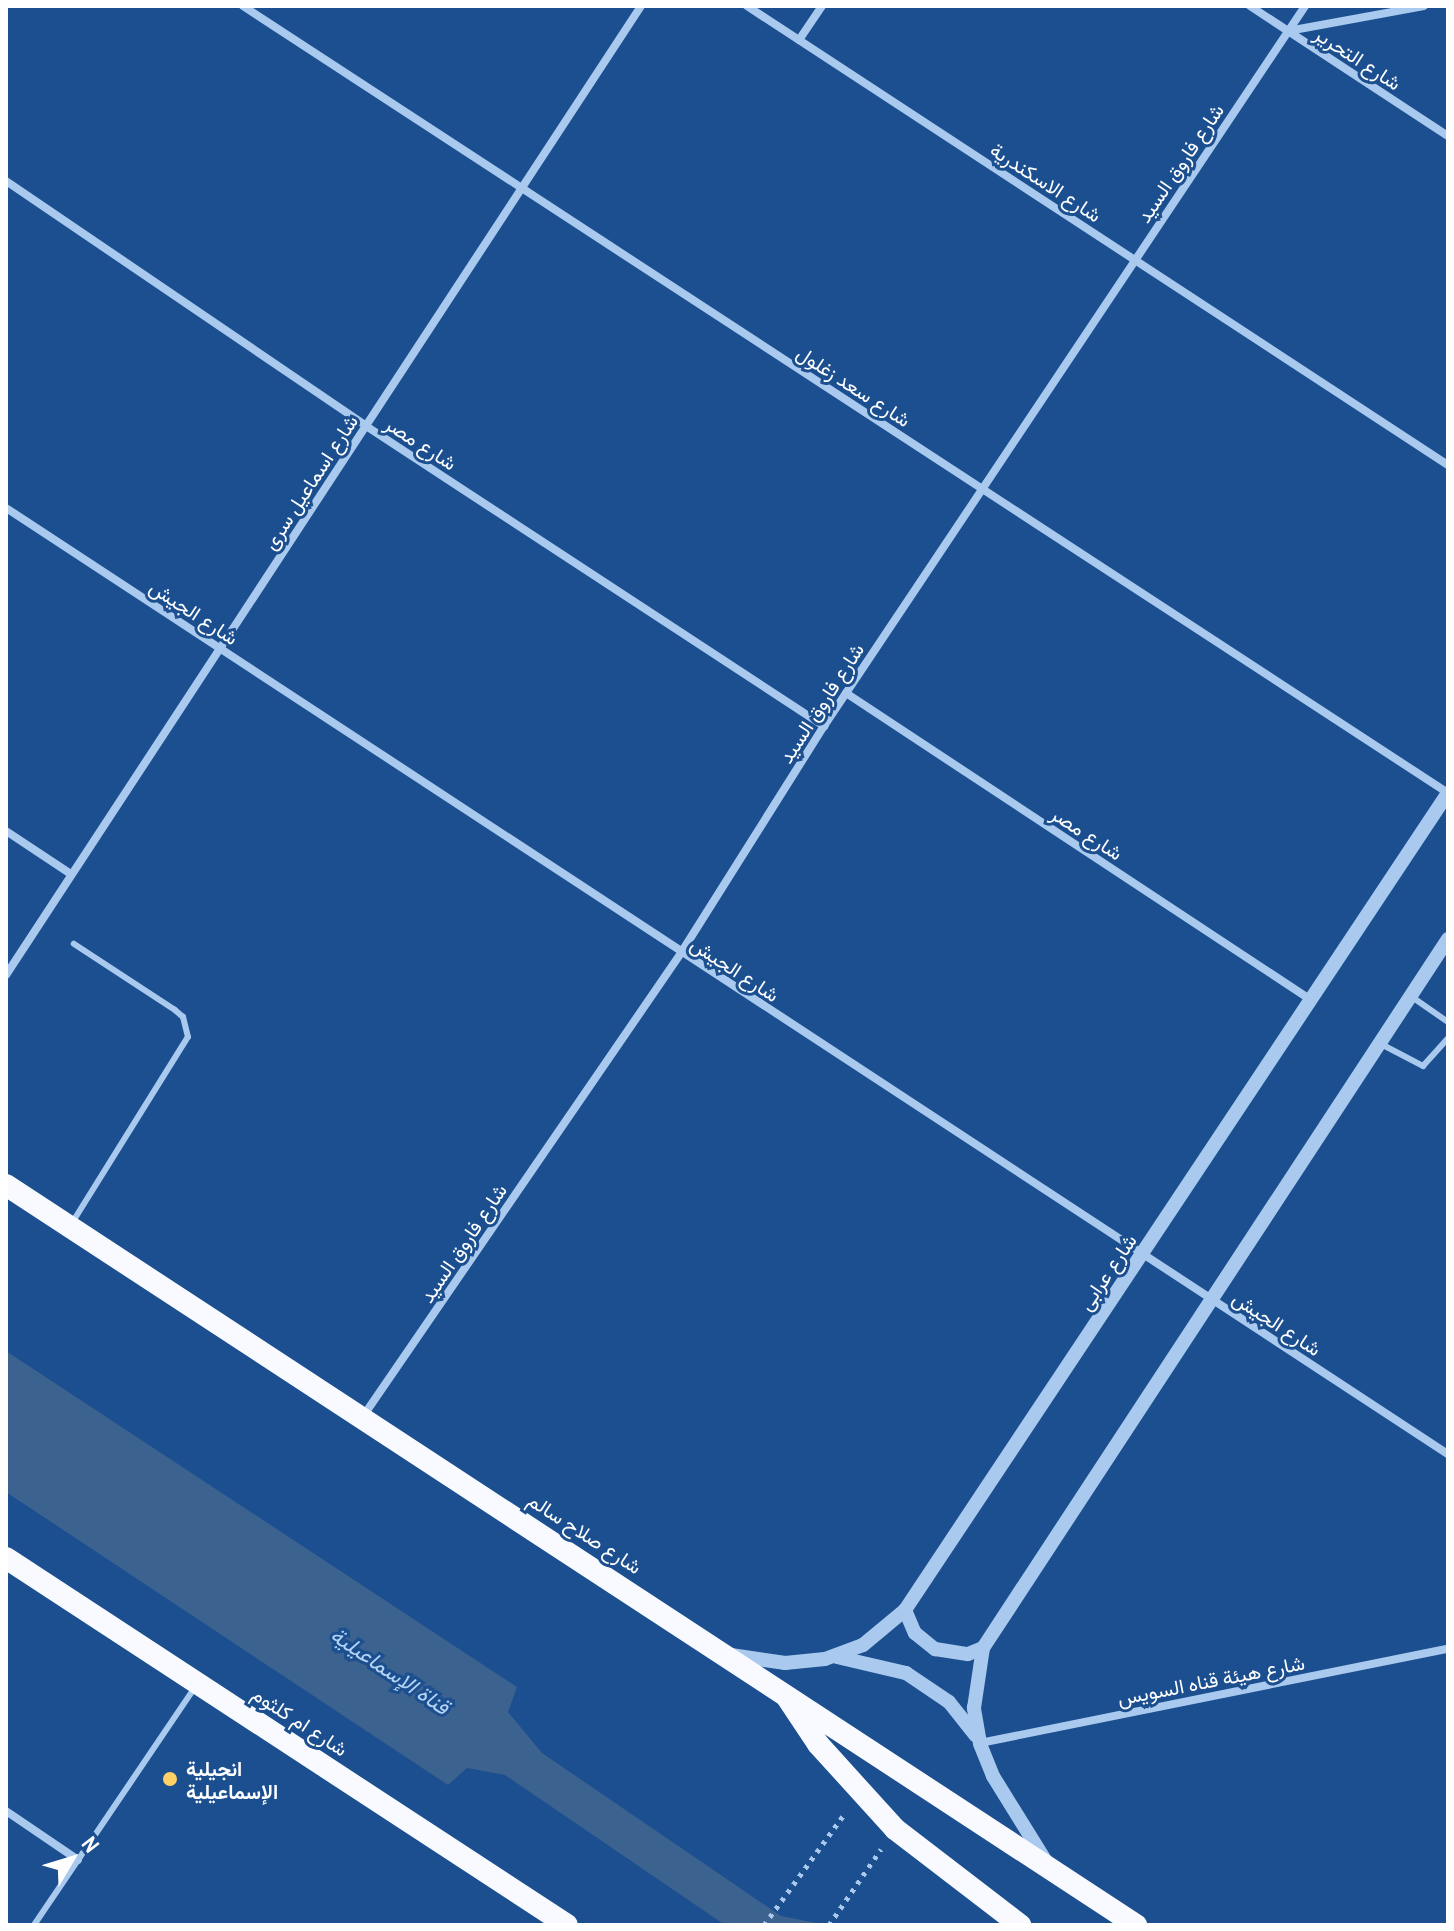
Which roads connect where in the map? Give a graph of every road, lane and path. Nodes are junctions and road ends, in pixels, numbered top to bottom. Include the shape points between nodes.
1 (243, 6) edge
2 (641, 6) edge
3 (747, 6) edge
4 (822, 6) edge
5 (1250, 6) edge
6 (1305, 6) edge
7 (1424, 6) edge
8 (1288, 31) junction
9 (799, 40) junction
10 (1448, 136) edge
11 (6, 181) edge
12 (522, 188) junction
13 (1135, 260) junction
14 (366, 426) junction
15 (1448, 465) edge
16 (982, 489) junction
17 (6, 508) edge
18 (220, 649) junction
19 (846, 693) junction
20 (824, 726) junction
21 (1448, 793) edge
22 (6, 831) edge
23 (71, 874) junction
24 (1448, 939) edge
25 (74, 944) dead end
26 (681, 953) junction
27 (6, 975) edge
28 (1410, 996) junction
29 (1311, 1000) junction
30 (1448, 1022) edge
31 (1448, 1038) edge
32 (1379, 1043) junction
33 (6, 1185) edge
34 (70, 1227) junction
35 (1143, 1254) junction
36 (1212, 1299) junction
37 (363, 1417) junction
38 (1448, 1454) edge
39 (6, 1558) edge
40 (905, 1610) junction
41 (983, 1648) junction
42 (1448, 1649) edge
43 (727, 1654) junction
44 (832, 1657) junction
45 (198, 1683) junction
46 (782, 1690) junction
47 (980, 1743) junction
48 (859, 1793) junction
49 (6, 1811) edge
50 (895, 1829) junction
51 (78, 1860) junction
52 (1051, 1870) junction
53 (34, 1925) edge
54 (567, 1925) edge
55 (764, 1925) edge
56 (829, 1925) edge
57 (1020, 1925) edge
58 (1136, 1925) edge

1 - 12 street, شارع سعد زغلول
2 - 12 street, شارع اسماعيل سرى
3 - 9 street, شارع الاسكندرية
4 - 9 street
5 - 8 street, شارع التحرير
6 - 8 street, شارع فاروق السيد
7 - 8 street
8 - 10 street, شارع التحرير
8 - 13 street, شارع فاروق السيد
9 - 13 street, شارع الاسكندرية
11 - 14 street, شارع مصر
12 - 14 street, شارع اسماعيل سرى
12 - 16 street, شارع سعد زغلول
13 - 15 street, شارع الاسكندرية
13 - 16 street, شارع فاروق السيد
14 - 18 street, شارع اسماعيل سرى
14 - 20 street, شارع مصر
16 - 19 street, شارع فاروق السيد
16 - 21 street, شارع سعد زغلول
17 - 18 street, شارع الجيش
18 - 23 street, شارع اسماعيل سرى
18 - 26 street, شارع الجيش
19 - 20 street, شارع فاروق السيد
19 - 29 street, شارع مصر
20 - 26 street, شارع فاروق السيد
21 - 29 street, شارع عرابى
22 - 23 street
23 - 27 street, شارع اسماعيل سرى
24 - 28 street
25 - 34 lane via 175,1010 188,1026 188,1037
26 - 35 street, شارع الجيش
26 - 37 street, شارع فاروق السيد
28 - 30 lane
28 - 32 street
29 - 35 street, شارع عرابى
31 - 32 lane via 1423,1066
32 - 36 street
33 - 34 highway, شارع صلاح سالم
34 - 37 highway, شارع صلاح سالم
35 - 36 street, شارع الجيش
35 - 40 street, شارع عرابى
36 - 38 street, شارع الجيش
36 - 41 street
37 - 43 highway, شارع صلاح سالم
39 - 45 highway, شارع ام كلثوم
40 - 41 street via 915,1633 935,1649 968,1654
40 - 44 street, شارع عرابى via 863,1645
41 - 47 street via 974,1708
42 - 47 street, شارع هيئة قناه السويس
43 - 44 street, شارع عرابى via 785,1663
43 - 46 highway, شارع صلاح سالم
44 - 47 street via 883,1664 929,1686 949,1702
45 - 51 lane
45 - 54 highway, شارع ام كلثوم
46 - 48 highway
46 - 52 highway, شارع صلاح سالم
47 - 52 street via 993,1776
48 - 50 highway
48 - 55 path
49 - 51 street
50 - 56 path
50 - 57 highway
51 - 53 lane
52 - 58 highway, شارع صلاح سالم

